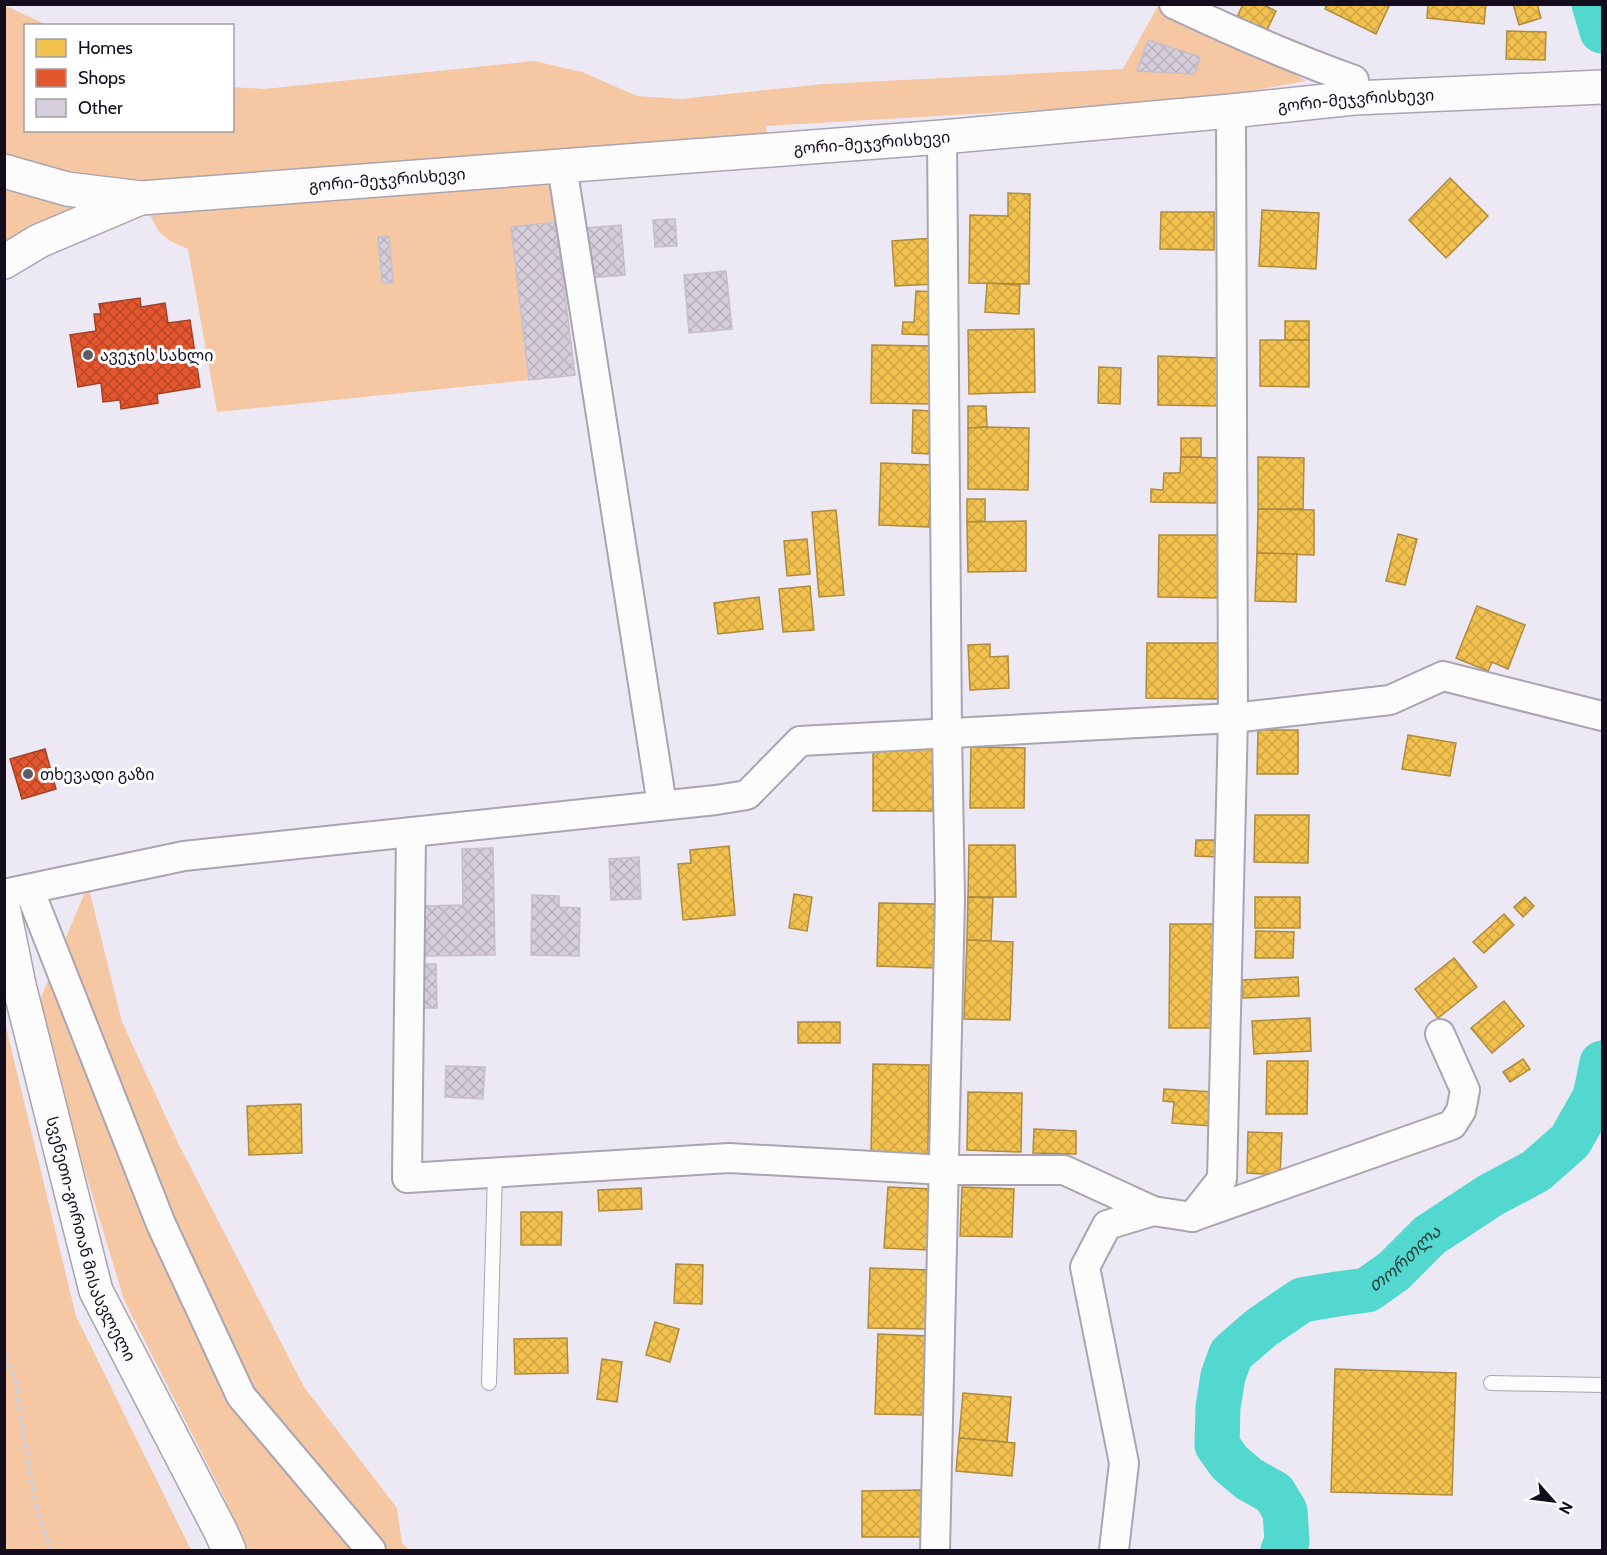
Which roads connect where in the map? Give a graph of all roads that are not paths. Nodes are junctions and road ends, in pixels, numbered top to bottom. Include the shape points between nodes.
1 (1174, 4) edge
2 (1602, 87) edge
3 (1354, 98) junction
4 (1231, 111) junction
5 (942, 137) junction
6 (562, 166) junction
7 (4, 171) edge
8 (141, 198) junction
9 (4, 262) edge
10 (1602, 716) edge
11 (1233, 718) junction
12 (947, 734) junction
13 (662, 806) junction
14 (411, 832) junction
15 (17, 892) edge
16 (4, 911) edge
17 (1440, 1034) dead end
18 (945, 1170) junction
19 (495, 1173) junction
20 (1153, 1210) junction
21 (1192, 1217) junction
22 (489, 1383) dead end
23 (1491, 1383) dead end
24 (1602, 1385) edge
25 (229, 1551) edge
26 (370, 1551) edge
27 (935, 1551) edge
28 (1114, 1551) edge

1 - 3 street via 1354,80
2 - 3 main road, გორი-მეჯვრისხევი
3 - 4 main road, გორი-მეჯვრისხევი
4 - 5 main road, გორი-მეჯვრისხევი
4 - 11 street
5 - 6 main road, გორი-მეჯვრისხევი
5 - 12 street
6 - 8 main road, გორი-მეჯვრისხევი
6 - 13 street
7 - 8 main road, გორი-მეჯვრისხევი via 67,189
8 - 9 main road, გორი-მეჯვრისხევი via 39,241
10 - 11 street via 1443,676 1390,700
11 - 12 street
11 - 21 street via 1222,1179
12 - 13 street via 800,741 747,795
12 - 18 street via 950,899
13 - 14 street
14 - 15 street via 184,856
14 - 19 street via 407,1178
15 - 26 street via 161,1224 241,1396
16 - 25 main road, სვენეთი-გორთან მისასვლელი via 96,1291
17 - 21 street via 1465,1090 1461,1111 1452,1125
18 - 19 street via 729,1158
18 - 20 street via 1064,1170
18 - 27 street
19 - 22 lane
20 - 21 street
20 - 28 street via 1107,1225 1085,1267 1124,1463
23 - 24 lane

